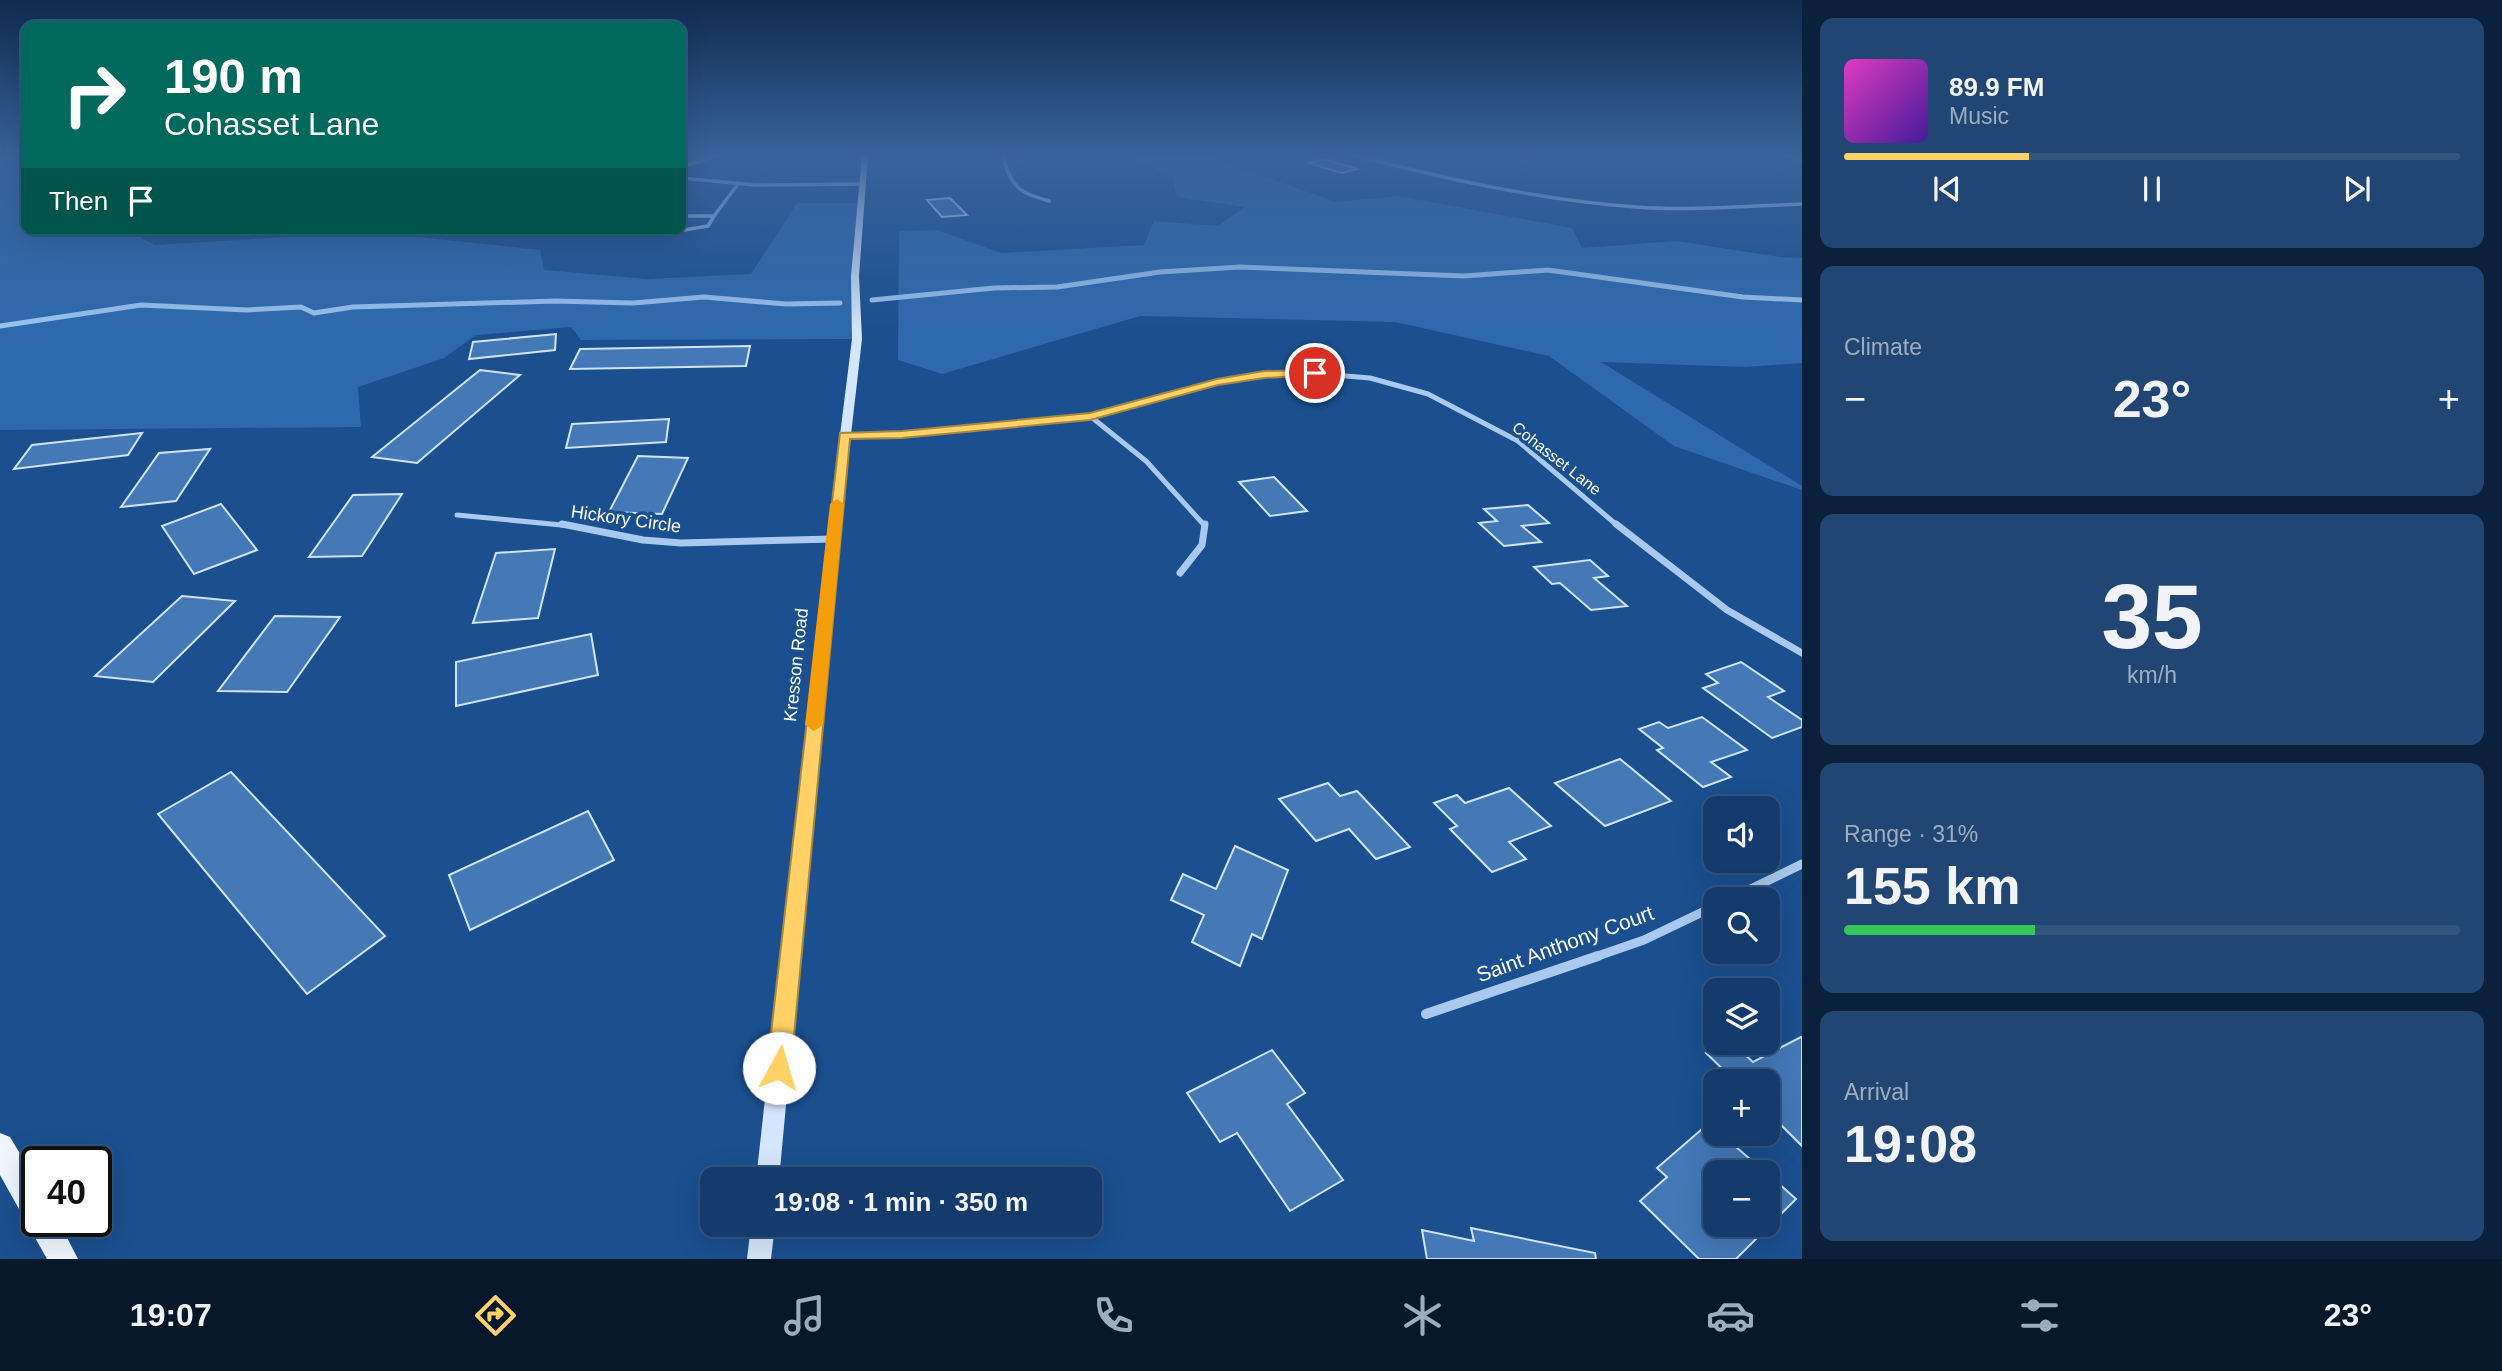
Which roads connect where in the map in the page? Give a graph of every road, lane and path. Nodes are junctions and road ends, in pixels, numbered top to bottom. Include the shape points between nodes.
1 (860, 214) edge
2 (686, 216) edge
3 (713, 216) joint
4 (686, 230) edge
5 (1090, 416) junction
6 (844, 435) junction
7 (457, 515) dead end
8 (833, 539) junction
9 (1180, 573) dead end
10 (1802, 653) edge
11 (1802, 864) edge
12 (1755, 887) edge
13 (1703, 912) edge
14 (1426, 1014) dead end
15 (0, 1147) edge
16 (768, 1167) edge
17 (21, 1183) edge
18 (51, 1237) edge
19 (762, 1237) edge
20 (63, 1259) edge
21 (759, 1259) edge

1 - 6 street, Kresson Road via 855,276 857,339
2 - 3 street
3 - 4 street via 708,226
5 - 6 street, Cohasset Lane via 952,431
5 - 9 street via 1146,461 1205,524 1207,537 1200,551
5 - 10 street, Cohasset Lane via 1264,374 1331,374 1405,386 1518,441 1658,559 1727,610
6 - 8 street, Kresson Road
7 - 8 street, Hickory Circle via 564,524 681,543
8 - 16 street, Kresson Road
11 - 12 street
13 - 14 street, Saint Anthony Court via 1644,940
15 - 17 main road
18 - 20 main road
19 - 21 street

